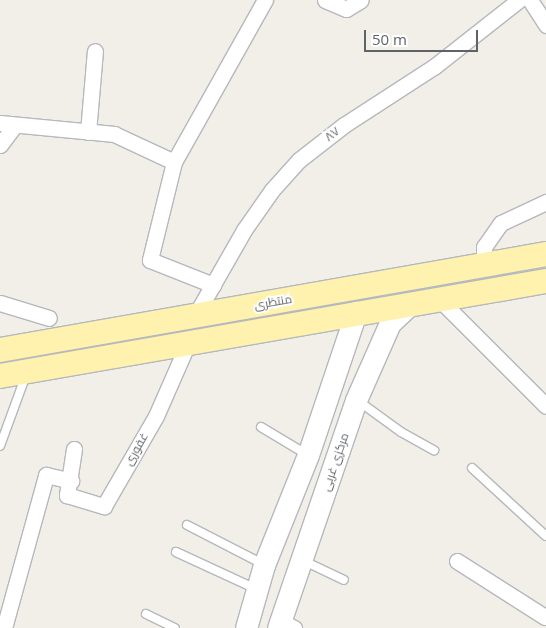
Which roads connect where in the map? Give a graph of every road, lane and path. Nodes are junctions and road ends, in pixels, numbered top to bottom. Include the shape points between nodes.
1 (266, 0) edge
2 (325, 0) edge
3 (361, 0) edge
4 (519, 0) edge
5 (530, 0) edge
6 (546, 25) edge
7 (95, 51) dead end
8 (0, 124) edge
9 (15, 125) junction
10 (88, 132) junction
11 (0, 145) edge
12 (174, 162) junction
13 (546, 202) edge
14 (546, 254) edge
15 (484, 265) junction
16 (546, 281) edge
17 (213, 285) junction
18 (439, 299) junction
19 (0, 303) edge
20 (410, 304) junction
21 (356, 312) junction
22 (195, 316) junction
23 (49, 318) dead end
24 (188, 343) junction
25 (0, 350) edge
26 (28, 372) junction
27 (0, 376) edge
28 (356, 400) junction
29 (546, 406) edge
30 (260, 427) dead end
31 (0, 446) edge
32 (74, 449) dead end
33 (434, 450) dead end
34 (308, 455) junction
35 (472, 468) dead end
36 (70, 481) junction
37 (187, 524) dead end
38 (546, 536) edge
39 (176, 552) dead end
40 (302, 560) junction
41 (457, 562) dead end
42 (264, 565) junction
43 (344, 580) dead end
44 (258, 589) junction
45 (146, 614) dead end
46 (544, 620) edge
47 (284, 626) edge
48 (4, 628) edge
49 (175, 628) edge
50 (246, 628) edge

1 - 12 street
2 - 3 street via 346,9
4 - 17 street, ۸۷ via 434,66 344,125 299,160 266,198
5 - 6 street
7 - 10 street
8 - 9 street
9 - 10 street
9 - 11 street
10 - 12 street via 114,134
12 - 17 street via 150,260
13 - 15 street via 501,223 484,247
14 - 15 main road, منتظری
15 - 22 main road, منتظری
16 - 18 main road, منتظری
17 - 22 street, ۸۷
18 - 20 main road, منتظری
18 - 29 street
19 - 23 street
20 - 21 main road, منتظری
20 - 28 main road, مرکزی غربی via 390,323
21 - 24 main road, منتظری
21 - 34 main road
22 - 25 main road, منتظری
24 - 26 main road, منتظری
24 - 36 street, غفوری via 156,416 104,506 67,495
26 - 27 main road, منتظری
26 - 31 lane
28 - 33 lane via 401,432
28 - 40 main road, مرکزی غربی
30 - 34 lane
32 - 36 street
34 - 42 main road
35 - 38 lane
36 - 48 street via 46,475
37 - 42 lane
39 - 44 lane
40 - 43 lane
40 - 47 main road, مرکزی غربی
41 - 46 street
42 - 44 main road
44 - 50 main road
45 - 49 lane

